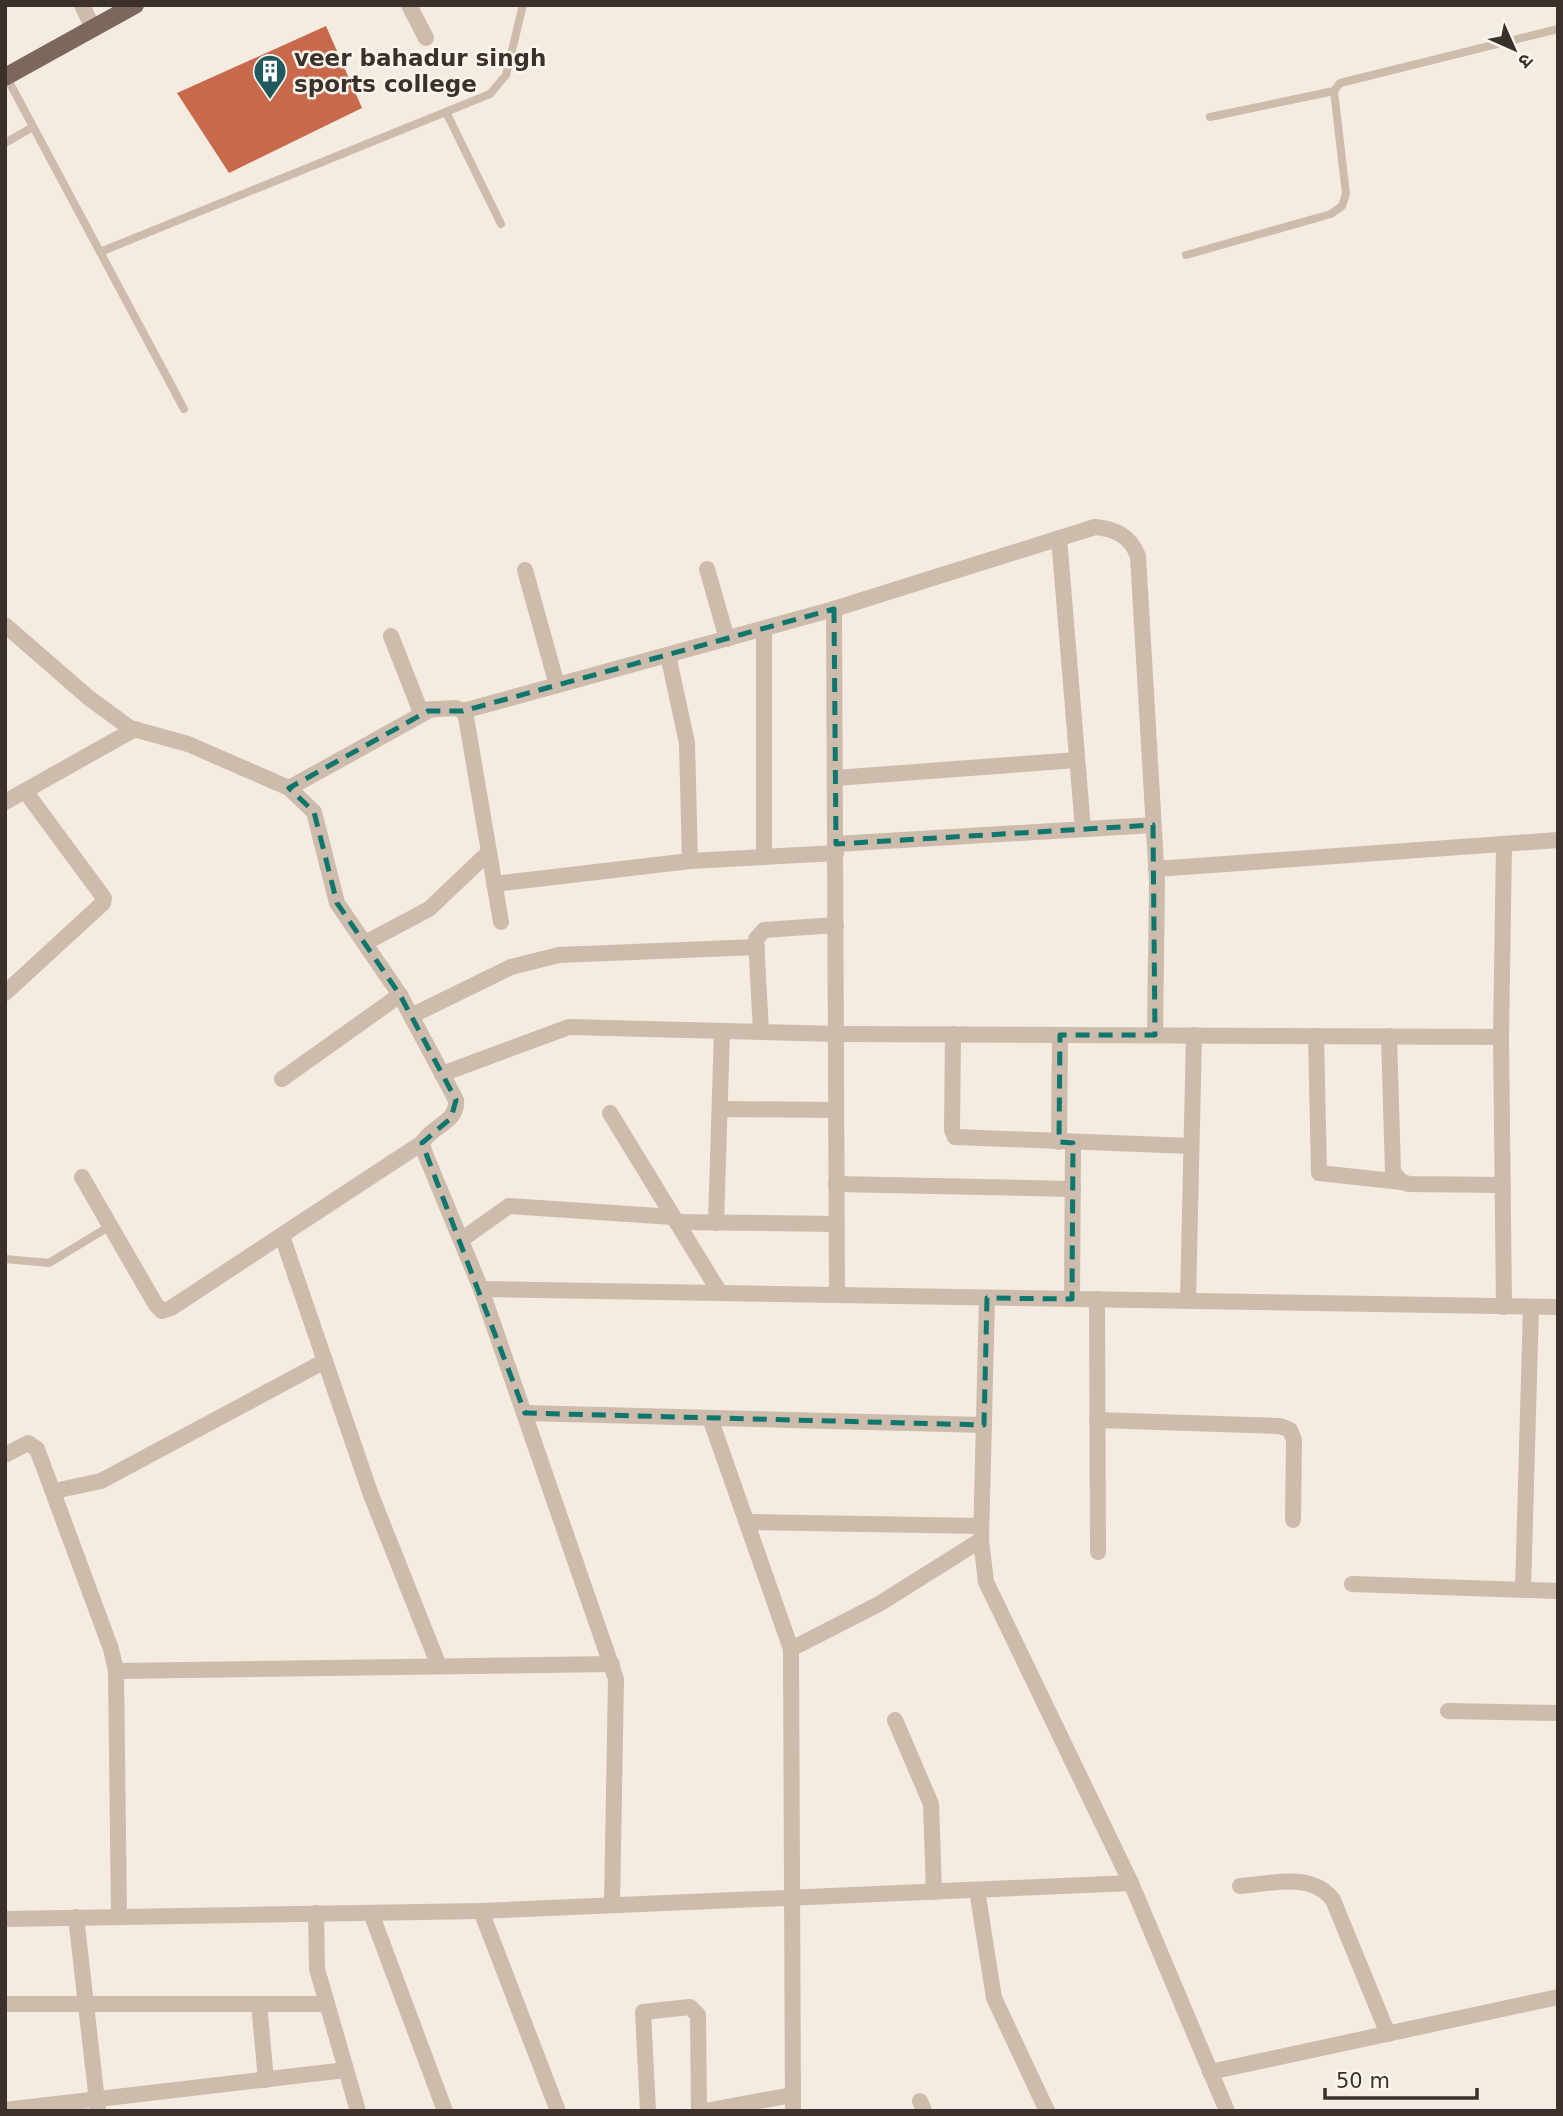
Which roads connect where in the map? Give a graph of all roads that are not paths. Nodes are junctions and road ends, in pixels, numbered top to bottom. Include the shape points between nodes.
1 (82, 5) edge
2 (135, 5) edge
3 (409, 5) edge
4 (523, 5) edge
5 (93, 28) junction
6 (1558, 30) edge
7 (426, 38) dead end
8 (6, 77) edge
9 (1334, 90) junction
10 (446, 113) junction
11 (1210, 117) dead end
12 (33, 127) junction
13 (5, 143) edge
14 (501, 224) dead end
15 (100, 252) junction
16 (1186, 255) dead end
17 (184, 409) dead end
18 (1059, 538) junction
19 (707, 569) dead end
20 (525, 570) dead end
21 (834, 609) junction
22 (5, 625) edge
23 (764, 629) junction
24 (391, 636) dead end
25 (727, 639) junction
26 (668, 655) junction
27 (557, 685) junction
28 (428, 711) junction
29 (463, 711) junction
30 (135, 729) junction
31 (1077, 760) junction
32 (835, 778) junction
33 (289, 788) junction
34 (25, 791) junction
35 (5, 802) edge
36 (1153, 825) junction
37 (1083, 829) junction
38 (1558, 840) edge
39 (1504, 844) junction
40 (836, 849) junction
41 (489, 852) junction
42 (764, 857) junction
43 (690, 861) junction
44 (1156, 869) junction
45 (494, 884) junction
46 (500, 922) dead end
47 (836, 925) junction
48 (365, 943) junction
49 (757, 947) junction
50 (5, 993) edge
51 (400, 995) junction
52 (411, 1016) junction
53 (723, 1031) junction
54 (761, 1032) junction
55 (835, 1034) junction
56 (953, 1034) junction
57 (1060, 1035) junction
58 (1155, 1035) junction
59 (1194, 1035) junction
60 (1317, 1036) junction
61 (1389, 1036) junction
62 (1501, 1037) junction
63 (442, 1074) junction
64 (282, 1079) dead end
65 (720, 1109) junction
66 (836, 1110) junction
67 (610, 1113) dead end
68 (1066, 1142) junction
69 (422, 1143) junction
70 (1191, 1146) junction
71 (82, 1177) dead end
72 (1402, 1182) junction
73 (836, 1184) junction
74 (1503, 1185) junction
75 (1073, 1189) junction
76 (675, 1220) junction
77 (716, 1223) junction
78 (836, 1224) junction
79 (110, 1226) junction
80 (282, 1236) junction
81 (461, 1240) junction
82 (5, 1259) edge
83 (481, 1289) junction
84 (720, 1293) junction
85 (836, 1295) junction
86 (987, 1298) junction
87 (1072, 1299) junction
88 (1097, 1300) junction
89 (1188, 1301) junction
90 (1504, 1307) junction
91 (1531, 1307) junction
92 (1558, 1307) edge
93 (325, 1361) junction
94 (525, 1413) junction
95 (710, 1418) junction
96 (1097, 1420) junction
97 (984, 1425) junction
98 (5, 1455) edge
99 (54, 1491) junction
100 (1293, 1520) dead end
101 (747, 1522) junction
102 (981, 1533) junction
103 (1098, 1552) dead end
104 (1352, 1584) dead end
105 (1523, 1591) junction
106 (1558, 1591) edge
107 (791, 1649) junction
108 (612, 1664) junction
109 (439, 1666) junction
110 (116, 1671) junction
111 (1448, 1711) dead end
112 (1558, 1713) edge
113 (895, 1720) dead end
114 (1131, 1883) junction
115 (1240, 1886) dead end
116 (977, 1890) junction
117 (934, 1892) junction
118 (791, 1898) junction
119 (612, 1905) junction
120 (481, 1911) junction
121 (316, 1913) junction
122 (371, 1913) junction
123 (76, 1917) junction
124 (119, 1917) junction
125 (5, 1919) edge
126 (1558, 1997) edge
127 (5, 2004) edge
128 (86, 2004) junction
129 (259, 2004) junction
130 (327, 2004) junction
131 (1388, 2034) junction
132 (346, 2070) junction
133 (1210, 2072) junction
134 (266, 2080) junction
135 (792, 2103) edge
136 (97, 2106) edge
137 (5, 2110) edge
138 (358, 2111) edge
139 (445, 2111) edge
140 (558, 2111) edge
141 (648, 2111) edge
142 (699, 2111) edge
143 (705, 2111) edge
144 (1047, 2111) edge
145 (1227, 2111) edge

1 - 5 street
2 - 5 main road
3 - 7 street
4 - 10 lane via 502,82 490,94
5 - 8 main road
6 - 9 lane via 1340,83
8 - 12 lane
9 - 11 lane
9 - 16 lane via 1346,194 1342,206 1331,214
10 - 14 lane
10 - 15 lane
12 - 13 lane
12 - 15 lane
15 - 17 lane
18 - 21 street
18 - 31 street
18 - 36 street via 1106,528 1126,537 1138,556
19 - 25 street
20 - 27 street
21 - 23 street
21 - 32 street
22 - 30 street via 89,698
23 - 25 street
23 - 42 street
24 - 28 street via 415,703
25 - 26 street
26 - 27 street
26 - 43 street via 687,743
27 - 29 street
28 - 29 street
28 - 33 street
29 - 41 street
30 - 33 street via 188,744
30 - 34 street
31 - 32 street
31 - 37 street
32 - 40 street
33 - 48 street via 314,812 337,903
34 - 35 street
34 - 50 street via 104,898
36 - 37 street
36 - 44 street
37 - 40 street
38 - 39 street
39 - 44 street
39 - 62 street
40 - 42 street
40 - 47 street
41 - 45 street
41 - 48 street via 429,909
42 - 43 street
43 - 45 street
44 - 58 street
45 - 46 street
47 - 49 street via 764,930
47 - 55 street
48 - 51 street
49 - 52 street via 559,955 511,967
49 - 54 street
51 - 52 street
51 - 64 street
52 - 63 street
53 - 54 street
53 - 63 street via 569,1027
53 - 65 street
54 - 55 street
55 - 56 street
55 - 66 street
56 - 57 street
56 - 68 street via 955,1137
57 - 58 street
57 - 68 street
58 - 59 street
59 - 60 street
59 - 70 street
60 - 61 street
60 - 72 street via 1319,1173
61 - 62 street
61 - 72 street via 1393,1172
62 - 74 street
63 - 69 street via 456,1109
65 - 66 street
65 - 77 street
66 - 73 street
67 - 76 street
68 - 70 street
68 - 75 street
69 - 80 street
69 - 81 street
70 - 89 street
71 - 79 street
72 - 74 street
73 - 75 street
73 - 78 street
74 - 90 street
75 - 87 street
76 - 77 street
76 - 81 street via 509,1206
76 - 84 street
77 - 78 street
78 - 85 street
79 - 80 street via 162,1311
79 - 82 lane via 49,1263
80 - 93 street
81 - 83 street
83 - 84 street
83 - 94 street
84 - 85 street
85 - 86 street
86 - 87 street
86 - 97 street
87 - 88 street
88 - 89 street
88 - 96 street
89 - 90 street
90 - 91 street
91 - 92 street
91 - 105 street
93 - 99 street via 101,1482
93 - 109 street via 371,1495
94 - 95 street
94 - 108 street
95 - 97 street
95 - 101 street
96 - 100 street via 1290,1430 1294,1440
96 - 103 street
97 - 102 street
98 - 99 street via 34,1444
99 - 110 street
101 - 102 street
101 - 107 street
102 - 107 street via 878,1604
102 - 114 street via 981,1561 990,1592
104 - 105 street
105 - 106 street
107 - 118 street
108 - 109 street
108 - 119 street via 618,1703
109 - 110 street
110 - 124 street
111 - 112 street
113 - 117 street via 931,1804
114 - 116 street
114 - 133 street
115 - 131 street via 1303,1881 1325,1890
116 - 117 street
116 - 144 street via 994,1998
117 - 118 street
118 - 119 street
118 - 135 street
119 - 120 street
120 - 122 street
120 - 140 street
121 - 122 street
121 - 124 street
121 - 130 street via 317,1969
122 - 139 street
123 - 124 street
123 - 125 street
123 - 128 street
126 - 131 street
127 - 128 street
128 - 129 street
128 - 136 street
129 - 130 street
129 - 134 street
130 - 132 street
131 - 133 street
132 - 134 street
132 - 138 street
133 - 145 street
134 - 136 street
135 - 143 street
136 - 137 street
141 - 142 street via 643,2012 690,2007 698,2015

